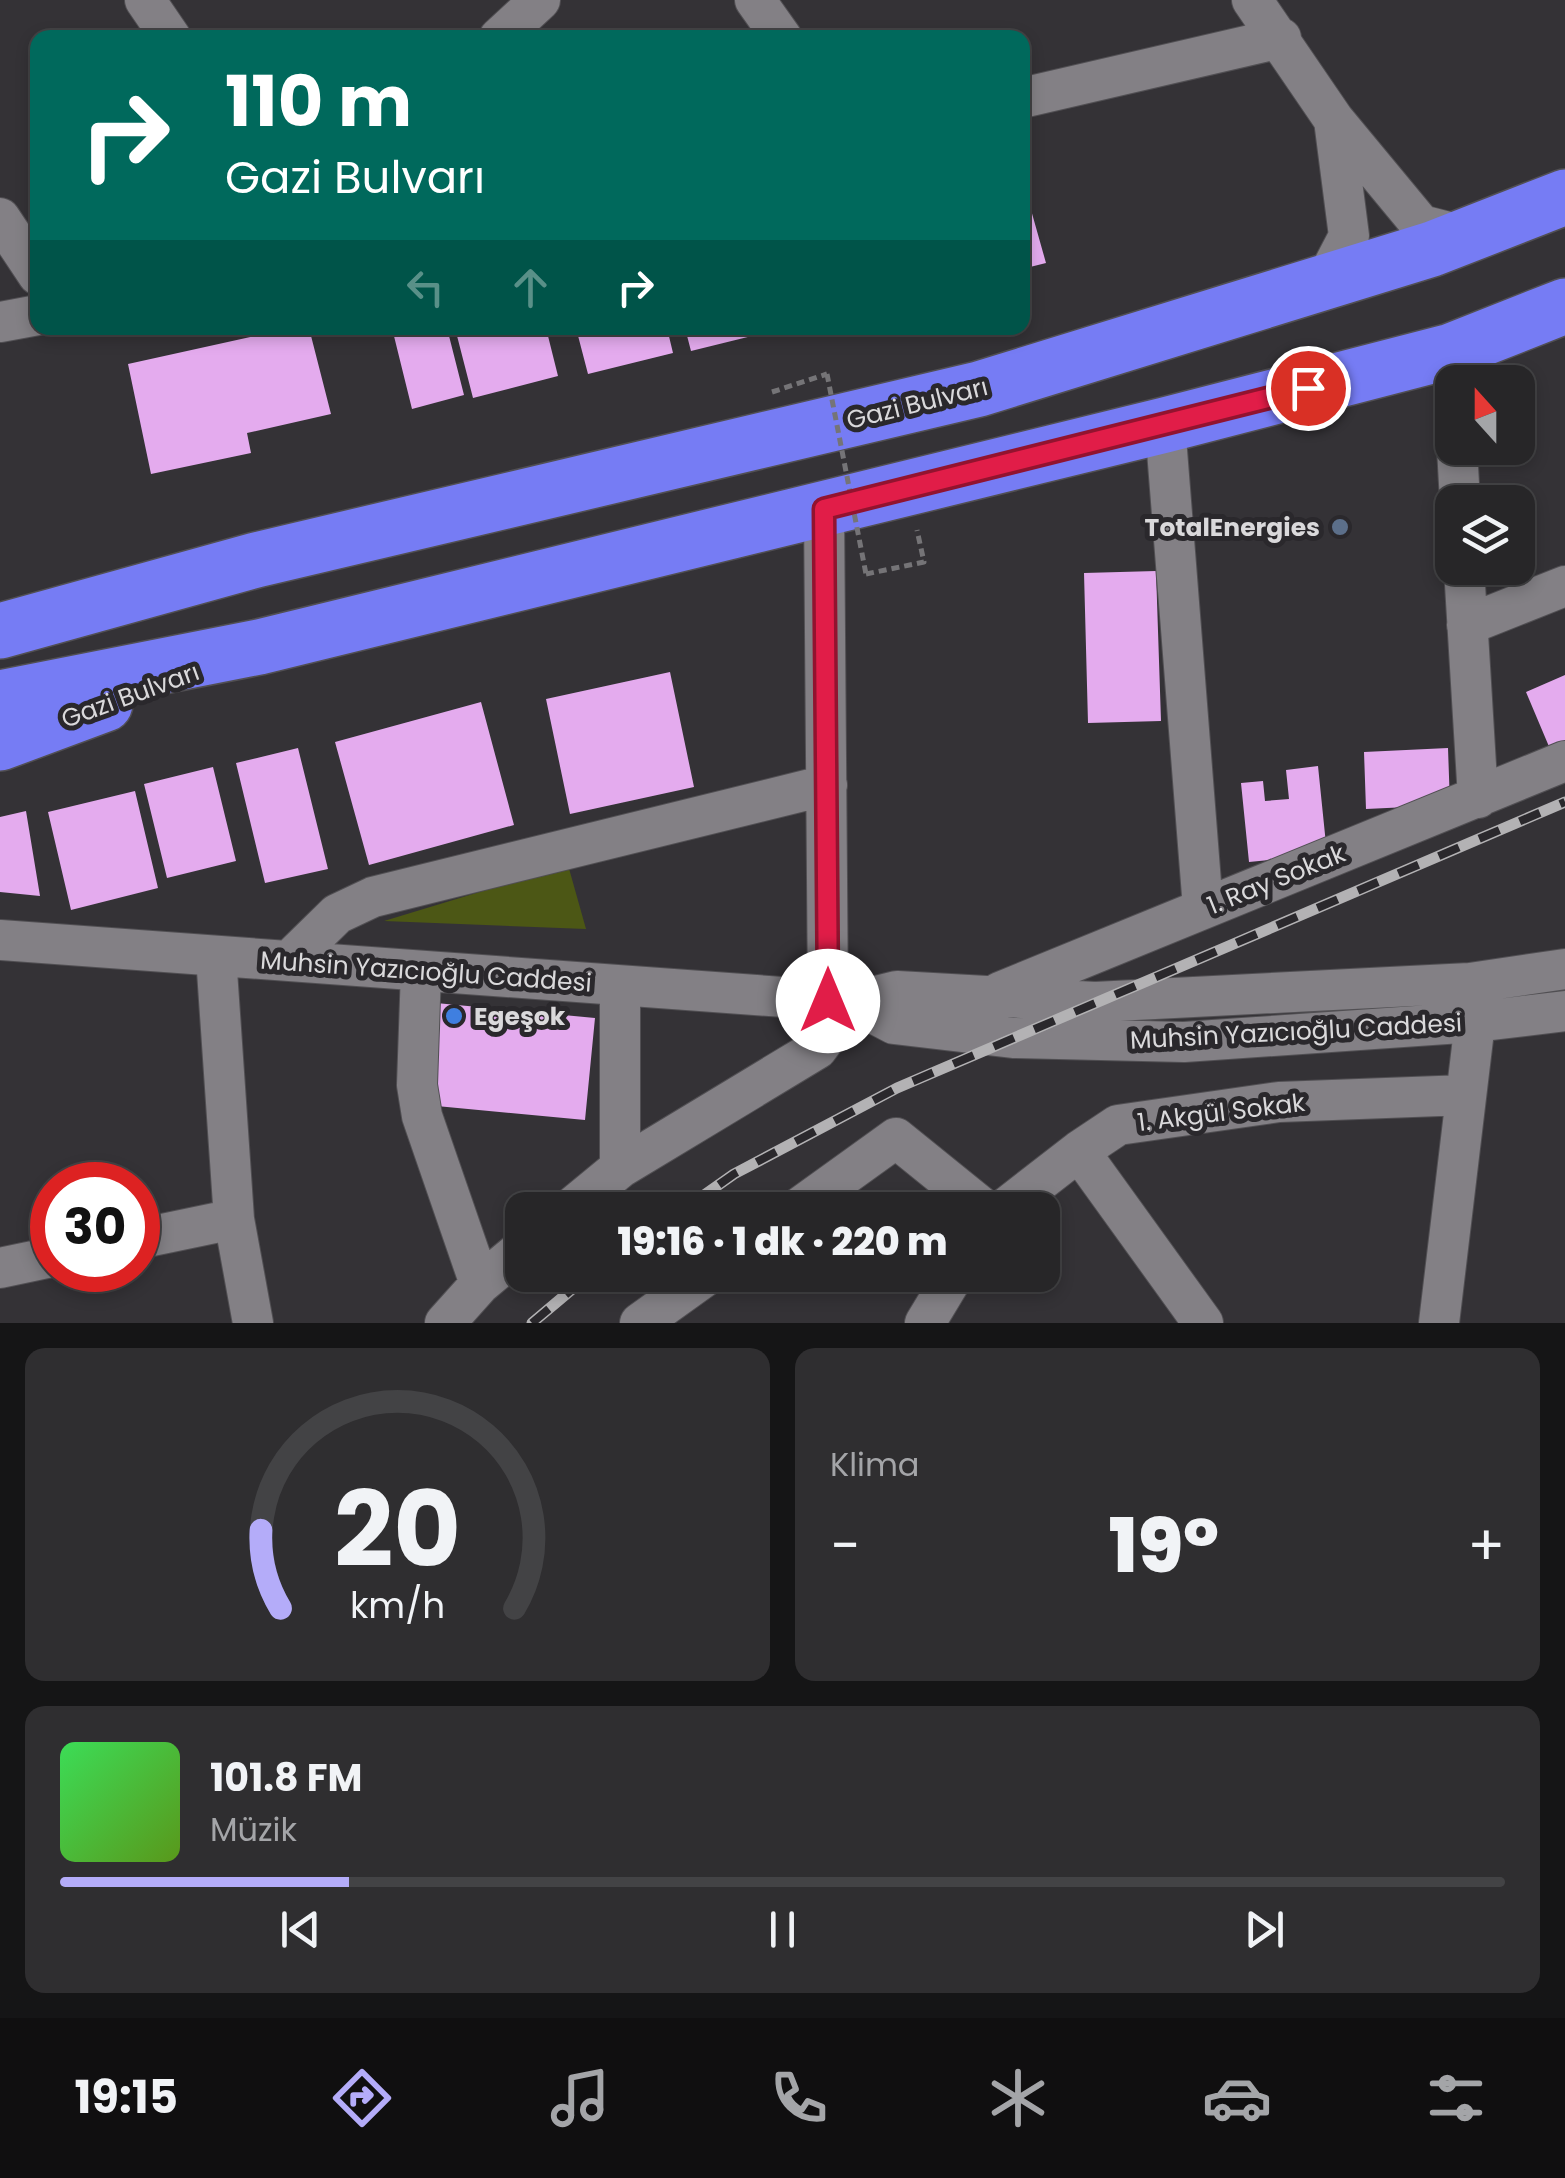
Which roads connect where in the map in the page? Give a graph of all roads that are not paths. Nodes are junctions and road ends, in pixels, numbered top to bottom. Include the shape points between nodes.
1 (145, 0) edge
2 (540, 0) edge
3 (755, 0) edge
4 (1252, 0) edge
5 (166, 30) edge
6 (508, 30) edge
7 (776, 30) edge
8 (1280, 38) junction
9 (1030, 96) edge
10 (1334, 120) junction
11 (1565, 196) edge
12 (0, 218) edge
13 (1464, 236) junction
14 (30, 263) edge
15 (1326, 280) junction
16 (1565, 306) edge
17 (30, 317) edge
18 (0, 322) edge
19 (1456, 365) edge
20 (1435, 370) edge
21 (1165, 426) junction
22 (824, 509) junction
23 (256, 560) junction
24 (1465, 585) edge
25 (1565, 586) edge
26 (0, 593) edge
27 (1468, 626) junction
28 (0, 631) edge
29 (259, 647) junction
30 (0, 698) edge
31 (0, 743) edge
32 (1565, 760) edge
33 (827, 786) junction
34 (1478, 798) junction
35 (1203, 908) junction
36 (0, 940) edge
37 (216, 956) junction
38 (288, 961) junction
39 (1565, 969) edge
40 (421, 971) junction
41 (620, 986) junction
42 (987, 997) junction
43 (840, 1002) junction
44 (1472, 1003) junction
45 (1565, 1010) edge
46 (1466, 1095) junction
47 (1078, 1150) junction
48 (620, 1168) junction
49 (591, 1192) edge
50 (821, 1192) edge
51 (963, 1192) edge
52 (1026, 1192) edge
53 (234, 1218) junction
54 (160, 1234) edge
55 (30, 1261) edge
56 (505, 1263) edge
57 (0, 1268) edge
58 (480, 1284) junction
59 (683, 1292) edge
60 (944, 1292) edge
61 (239, 1318) edge
62 (445, 1323) edge
63 (640, 1323) edge
64 (925, 1323) edge
65 (1203, 1323) edge
66 (1438, 1323) edge

1 - 5 street
2 - 6 street
3 - 7 street
4 - 8 street
8 - 9 street
8 - 10 street
10 - 13 street via 1422,225
10 - 15 street via 1349,236
11 - 13 highway, Gazi Bulvarı
12 - 14 street
13 - 15 highway, Gazi Bulvarı
15 - 23 highway, Gazi Bulvarı via 979,389
16 - 19 highway, Gazi Bulvarı
17 - 18 street
20 - 21 highway, Gazi Bulvarı
21 - 22 highway, Gazi Bulvarı
21 - 35 street
22 - 29 highway, Gazi Bulvarı
22 - 33 street
23 - 26 highway, Gazi Bulvarı
23 - 28 highway, Gazi Bulvarı
24 - 27 street
25 - 27 street
27 - 34 street
29 - 30 highway, Gazi Bulvarı
29 - 31 highway, Gazi Bulvarı
32 - 34 street, 1. Ray Sokak
33 - 38 street via 372,897 337,914
33 - 43 street
34 - 35 street, 1. Ray Sokak
35 - 42 street, 1. Ray Sokak
36 - 37 street, Muhsin Yazıcıoğlu Caddesi
37 - 38 street, Muhsin Yazıcıoğlu Caddesi
37 - 53 street
38 - 40 street, Muhsin Yazıcıoğlu Caddesi
39 - 44 street, Muhsin Yazıcıoğlu Caddesi
40 - 41 street, Muhsin Yazıcıoğlu Caddesi
40 - 58 street via 422,1116
41 - 43 street, Muhsin Yazıcıoğlu Caddesi
41 - 48 street
42 - 43 street, Muhsin Yazıcıoğlu Caddesi via 897,991
42 - 44 street, Muhsin Yazıcıoğlu Caddesi
43 - 44 street, Muhsin Yazıcıoğlu Caddesi via 894,1024 1012,1038 1184,1042
43 - 48 street via 818,1050
44 - 45 street, Muhsin Yazıcıoğlu Caddesi
44 - 46 street
46 - 47 street, 1. Akgül Sokak via 1278,1102 1118,1125
46 - 66 street
47 - 52 street, 1. Akgül Sokak
47 - 65 street
48 - 49 street
50 - 51 street via 896,1138
53 - 54 street
53 - 61 street
55 - 57 street
56 - 58 street
58 - 62 street
59 - 63 street
60 - 64 street

